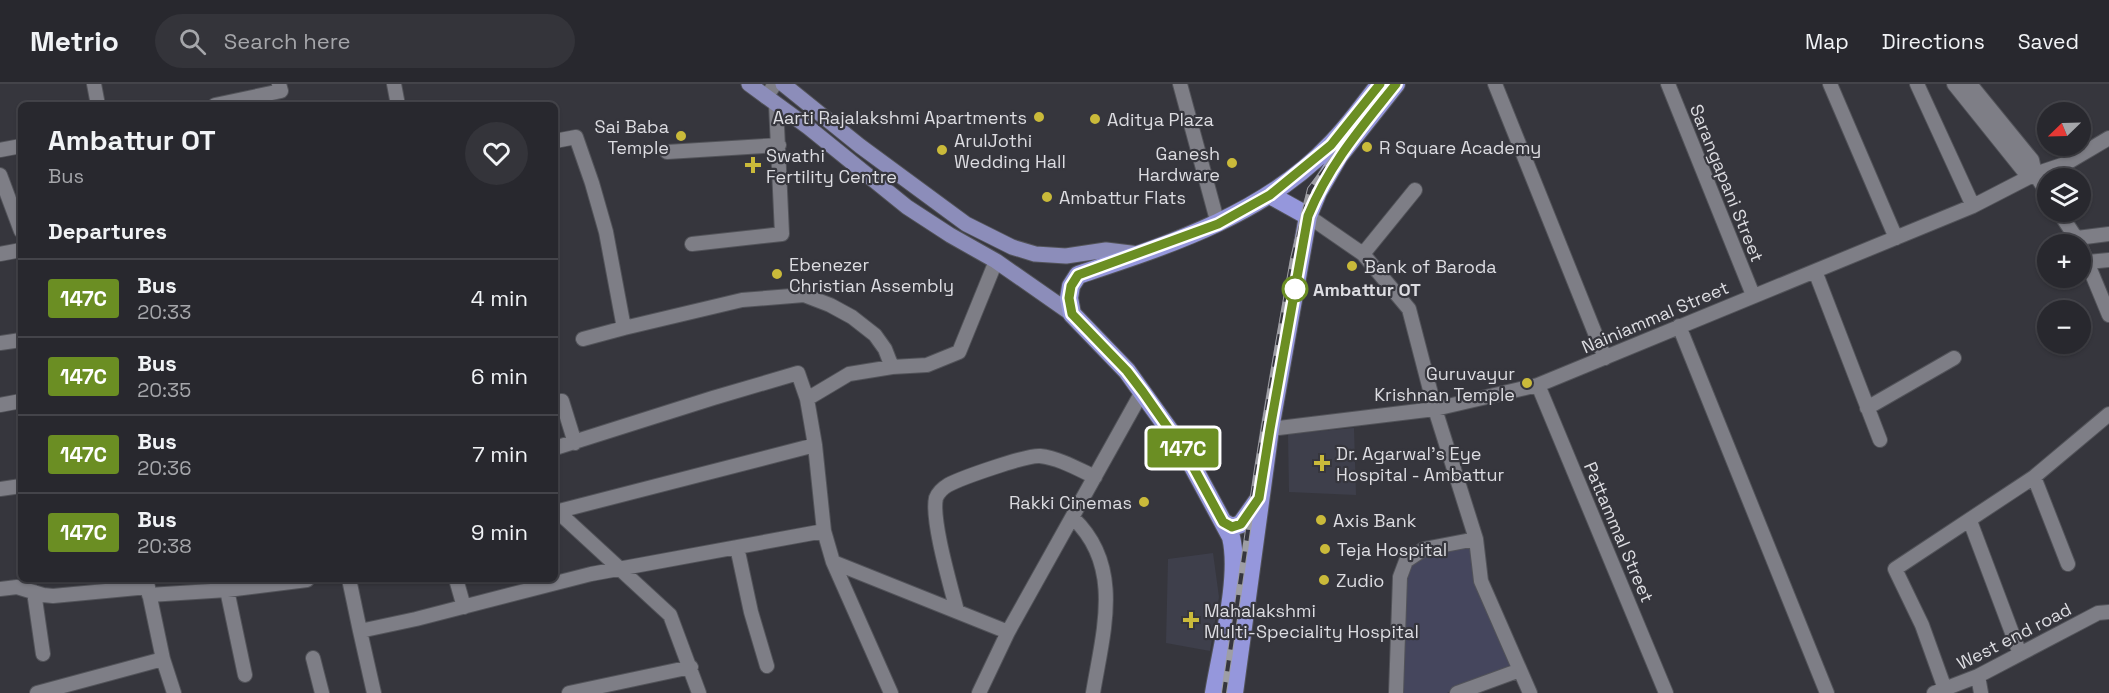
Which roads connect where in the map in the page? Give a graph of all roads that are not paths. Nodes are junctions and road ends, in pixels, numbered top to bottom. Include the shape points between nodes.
1 (94, 84) edge
2 (279, 84) edge
3 (394, 84) edge
4 (749, 84) edge
5 (783, 84) edge
6 (1180, 84) edge
7 (1380, 84) edge
8 (1396, 84) edge
9 (1495, 84) edge
10 (1668, 84) edge
11 (1830, 84) edge
12 (1917, 84) edge
13 (1954, 84) edge
14 (1970, 84) edge
15 (772, 95) edge
16 (97, 102) edge
17 (230, 102) edge
18 (397, 102) edge
19 (2109, 138) edge
20 (558, 140) edge
21 (779, 145) junction
22 (18, 147) edge
23 (0, 150) edge
24 (667, 152) dead end
25 (2035, 174) junction
26 (0, 175) edge
27 (2037, 177) edge
28 (1415, 190) dead end
29 (1270, 195) junction
30 (1973, 206) junction
31 (1308, 216) junction
32 (18, 223) edge
33 (1218, 224) junction
34 (2109, 234) edge
35 (1896, 238) junction
36 (2091, 239) edge
37 (692, 244) dead end
38 (18, 251) edge
39 (0, 254) edge
40 (1139, 254) junction
41 (1363, 254) junction
42 (2109, 260) edge
43 (996, 261) junction
44 (2091, 262) edge
45 (2091, 270) edge
46 (1815, 271) junction
47 (1753, 295) junction
48 (1072, 314) junction
49 (2109, 315) edge
50 (1678, 326) junction
51 (624, 328) junction
52 (583, 339) dead end
53 (18, 340) edge
54 (0, 343) edge
55 (1605, 358) junction
56 (1954, 358) dead end
57 (892, 366) junction
58 (1538, 385) junction
59 (1143, 392) junction
60 (807, 399) junction
61 (18, 402) edge
62 (558, 402) edge
63 (0, 405) edge
64 (1868, 408) junction
65 (1436, 409) junction
66 (2109, 414) edge
67 (1270, 429) junction
68 (1880, 440) dead end
69 (574, 442) junction
70 (815, 445) junction
71 (558, 447) edge
72 (1095, 477) junction
73 (2034, 477) junction
74 (18, 486) edge
75 (0, 489) edge
76 (1259, 498) junction
77 (558, 510) edge
78 (558, 511) edge
79 (1073, 518) junction
80 (1970, 520) junction
81 (1223, 522) junction
82 (824, 531) junction
83 (1476, 539) junction
84 (737, 547) junction
85 (833, 561) junction
86 (2068, 564) dead end
87 (618, 569) junction
88 (291, 582) edge
89 (350, 582) edge
90 (457, 582) edge
91 (148, 587) edge
92 (0, 589) edge
93 (227, 590) junction
94 (34, 592) junction
95 (464, 607) junction
96 (957, 611) junction
97 (2109, 612) edge
98 (360, 631) junction
99 (1008, 632) junction
100 (43, 654) dead end
101 (2020, 654) junction
102 (313, 658) dead end
103 (163, 659) junction
104 (767, 666) dead end
105 (691, 667) junction
106 (1520, 670) junction
107 (245, 675) dead end
108 (1978, 676) junction
109 (1939, 691) edge
110 (37, 693) edge
111 (174, 693) edge
112 (322, 693) edge
113 (374, 693) edge
114 (569, 693) edge
115 (699, 693) edge
116 (891, 693) edge
117 (979, 693) edge
118 (1093, 693) edge
119 (1214, 693) edge
120 (1234, 693) edge
121 (1396, 693) edge
122 (1457, 693) edge
123 (1530, 693) edge
124 (1666, 693) edge
125 (1827, 693) edge
126 (1981, 693) edge

1 - 16 street
2 - 17 street via 281,91
3 - 18 street
4 - 15 main road
5 - 40 main road via 966,224 1012,247 1035,254 1066,256 1107,250
6 - 33 street
7 - 29 highway via 1331,145
8 - 31 highway via 1339,156
9 - 55 street
10 - 47 street, Sarangapani Street
11 - 35 street
12 - 30 street
13 - 25 street via 2023,170
14 - 25 street via 2032,160
15 - 21 street
15 - 43 main road via 907,207
19 - 25 street, Nainiammal Street via 2066,164
20 - 51 street via 576,137 606,232
21 - 24 street
21 - 37 street via 782,234
22 - 23 street
25 - 27 street
25 - 30 street, Nainiammal Street
26 - 32 street
28 - 41 street
29 - 31 highway
29 - 33 highway
30 - 35 street, Nainiammal Street
31 - 41 street
31 - 67 highway
33 - 40 highway
34 - 36 street
35 - 46 street, Nainiammal Street
38 - 39 street
40 - 48 highway via 1078,275 1069,298
41 - 65 street via 1408,309
42 - 44 street
43 - 48 main road
43 - 57 street via 959,351 927,365
45 - 49 street
46 - 47 street, Nainiammal Street
46 - 64 street
47 - 50 street, Nainiammal Street
48 - 59 highway
50 - 55 street, Nainiammal Street
50 - 125 street
51 - 52 street
51 - 57 street via 742,300 804,295 830,304 874,335
53 - 54 street
55 - 58 street, Nainiammal Street
56 - 64 street
57 - 60 street via 849,374
58 - 65 street, Nainiammal Street
58 - 124 street, Pattammal Street
59 - 72 street
59 - 81 highway via 1185,452
60 - 69 street via 798,373
60 - 70 street
61 - 63 street
62 - 69 street via 562,401
64 - 68 street
65 - 67 street, Nainiammal Street
65 - 83 street
66 - 73 street
67 - 76 highway
69 - 71 street
70 - 77 street
70 - 82 street
72 - 79 street
72 - 96 street via 1063,462 1037,456 946,486 937,495 935,507
73 - 80 street
73 - 86 street
74 - 75 street
76 - 81 highway via 1241,524 1232,527
76 - 120 highway
78 - 87 street
79 - 99 street
79 - 118 street via 1095,548 1107,590
80 - 101 street
80 - 109 street via 1895,569 1922,625
81 - 119 highway via 1234,551 1233,584
82 - 84 street
82 - 85 street
83 - 106 street via 1481,580
83 - 121 street via 1424,549 1406,561 1400,577
84 - 87 street
84 - 104 street
85 - 96 street
85 - 116 street
87 - 95 street
87 - 105 street via 670,615
88 - 93 street
89 - 98 street
90 - 95 street
91 - 93 street
91 - 94 street via 52,596
91 - 103 street
92 - 94 street via 17,587
93 - 107 street
94 - 100 street
95 - 98 street
96 - 99 street
97 - 101 street, West end road via 2098,613
98 - 113 street
99 - 117 street
101 - 108 street, West end road
102 - 112 street
103 - 110 street
103 - 111 street
105 - 114 street
105 - 115 street
106 - 122 street
106 - 123 street
108 - 109 street, West end road
108 - 126 street

